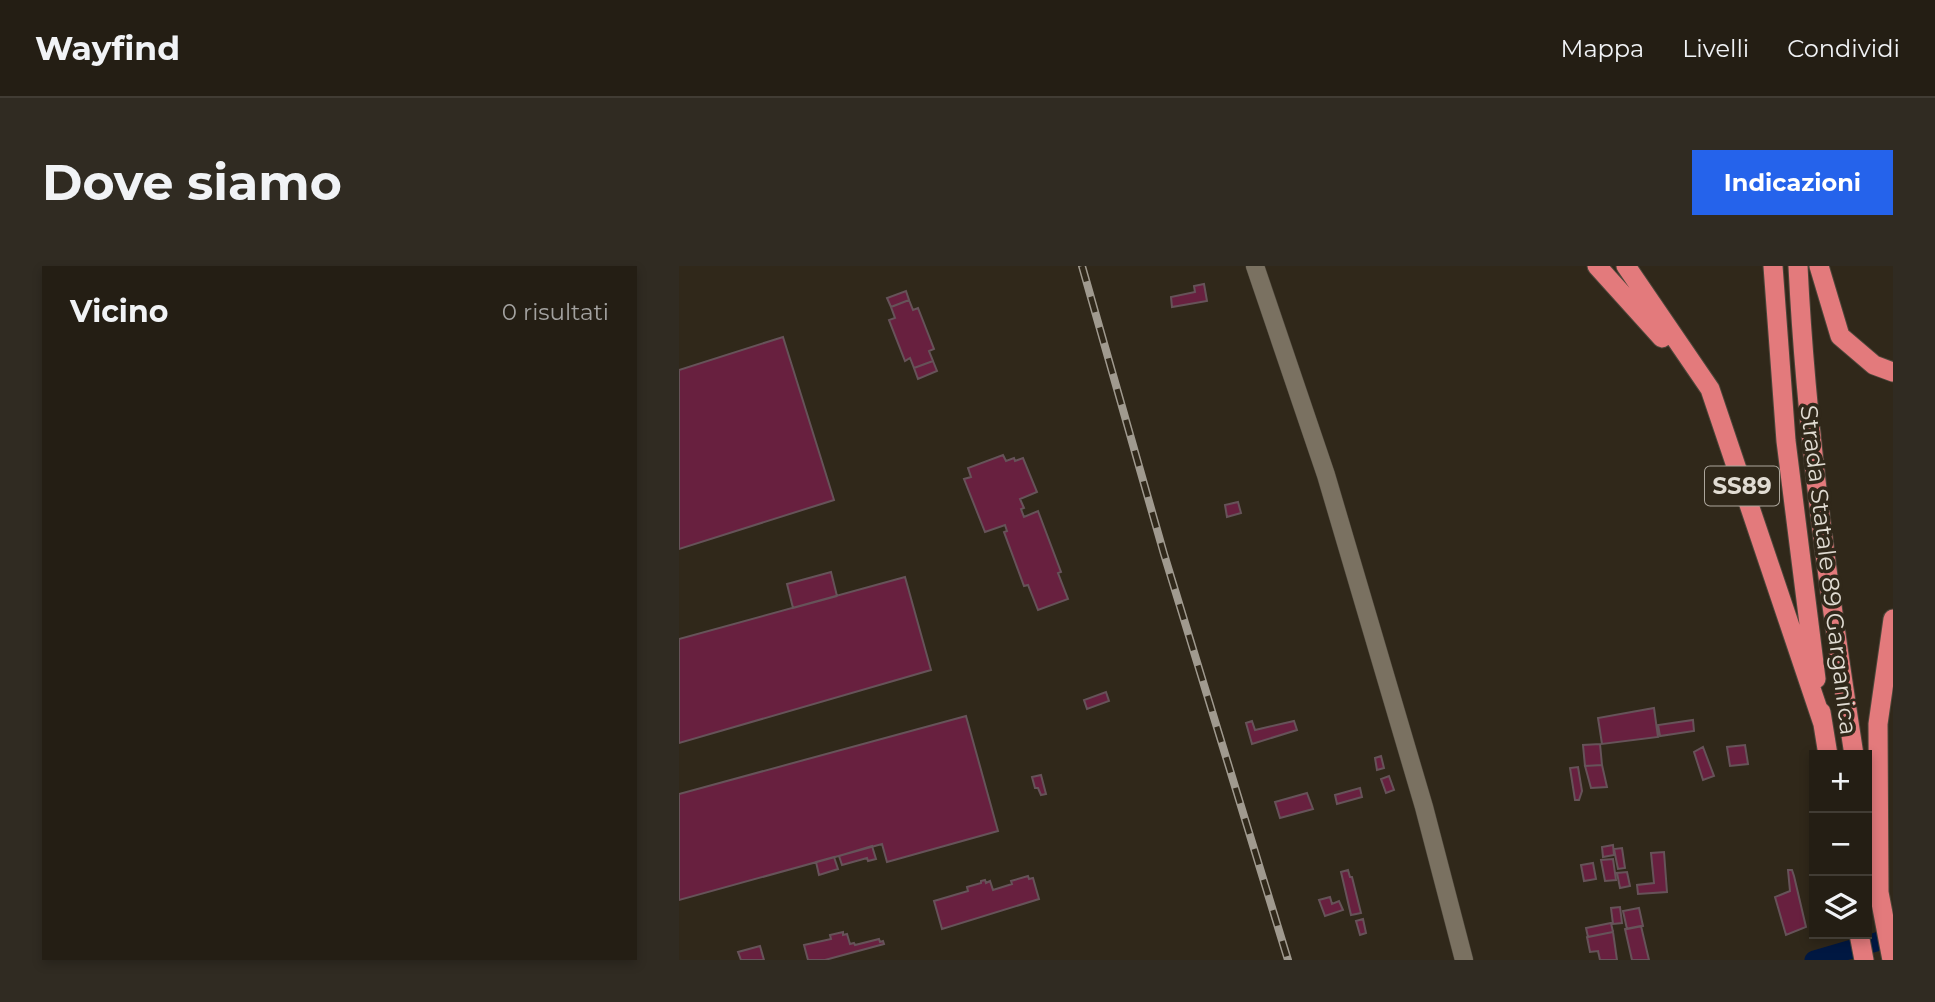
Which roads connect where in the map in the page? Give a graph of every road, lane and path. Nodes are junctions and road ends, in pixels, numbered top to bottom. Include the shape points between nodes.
1 (1255, 266) edge
2 (1597, 266) edge
3 (1626, 266) edge
4 (1773, 266) edge
5 (1798, 266) edge
6 (1819, 266) edge
7 (1893, 372) edge
8 (1710, 389) junction
9 (1893, 619) edge
10 (1823, 724) junction
11 (1827, 750) edge
12 (1853, 750) edge
13 (1872, 857) edge
14 (1879, 894) junction
15 (1860, 939) edge
16 (1464, 960) edge
17 (1864, 960) edge
18 (1892, 960) edge

1 - 16 street via 1330,489
2 - 8 highway
3 - 8 highway, SS89
4 - 10 highway, Strada Statale 89 Garganica / SS89 via 1786,442
5 - 12 highway, Strada Statale 89 Garganica / SS89 via 1812,450
6 - 7 highway via 1840,336 1874,365
8 - 10 highway, SS89
9 - 14 highway via 1878,724
10 - 11 highway, Strada Statale 89 Garganica / SS89
13 - 14 highway
14 - 18 highway
15 - 17 highway

